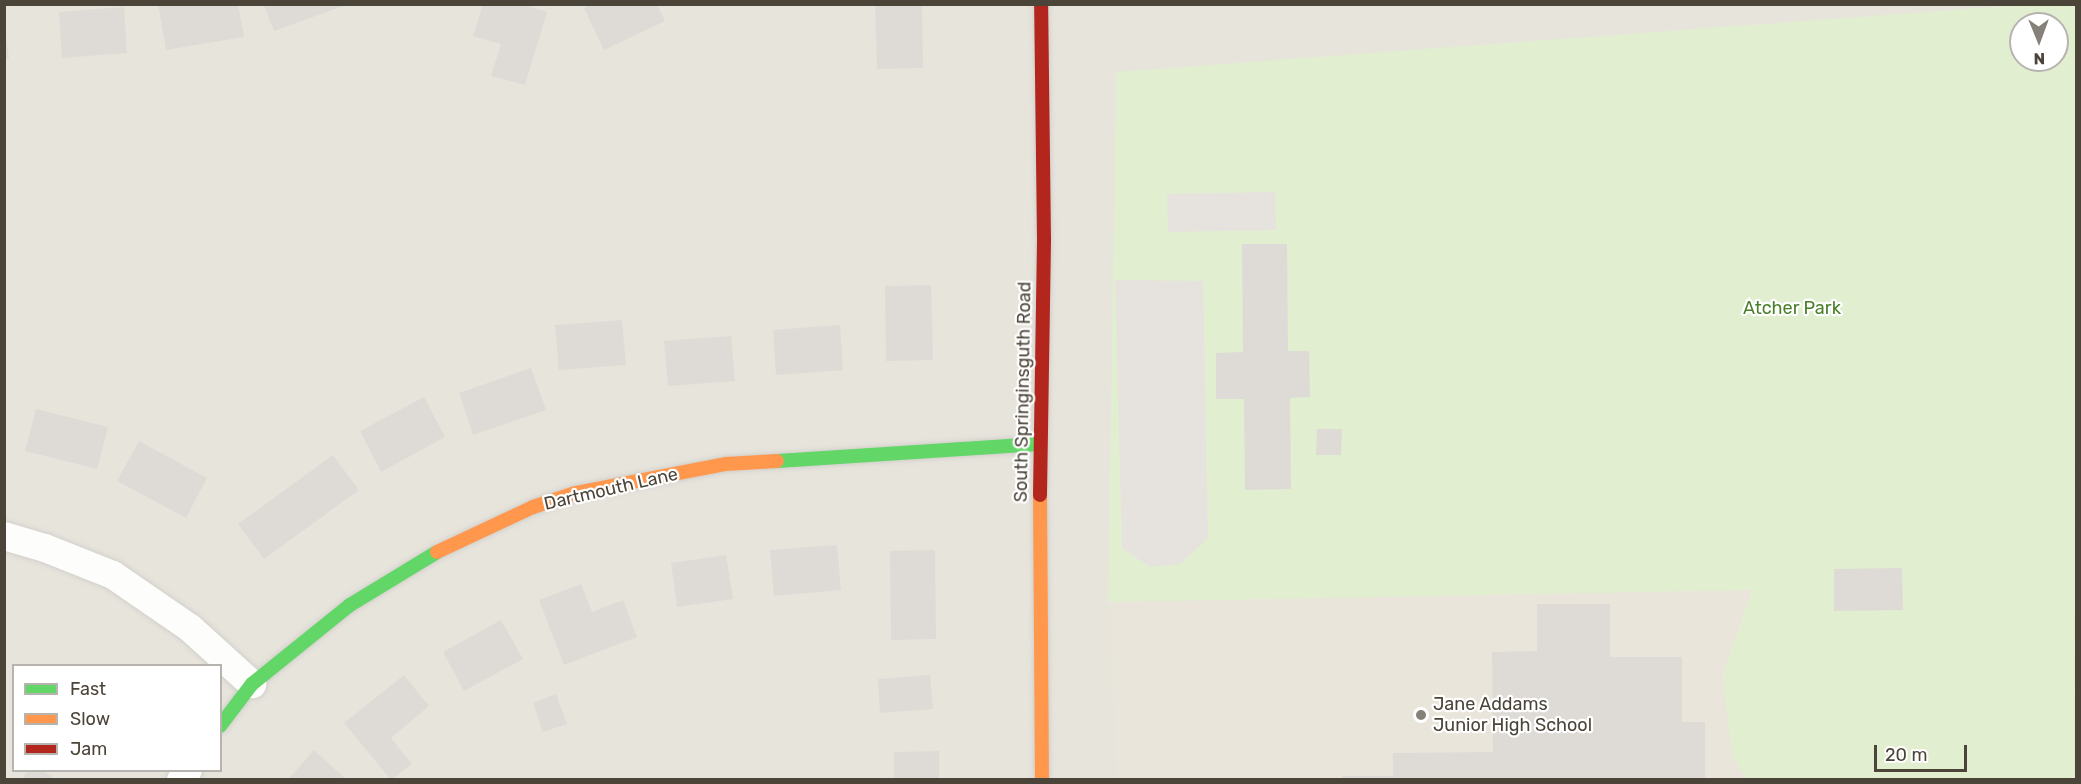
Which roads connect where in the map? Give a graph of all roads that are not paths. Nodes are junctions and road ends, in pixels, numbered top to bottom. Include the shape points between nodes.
1 (1041, 4) edge
2 (1039, 444) junction
3 (4, 536) edge
4 (252, 684) junction
5 (222, 723) edge
6 (1042, 780) edge

1 - 2 street, South Springinsguth Road via 1044,239
2 - 4 street, Dartmouth Lane via 726,464 575,493 533,507 402,570 350,605
2 - 6 street, South Springinsguth Road
3 - 4 street via 113,575 190,628
4 - 5 street, Dartmouth Lane

